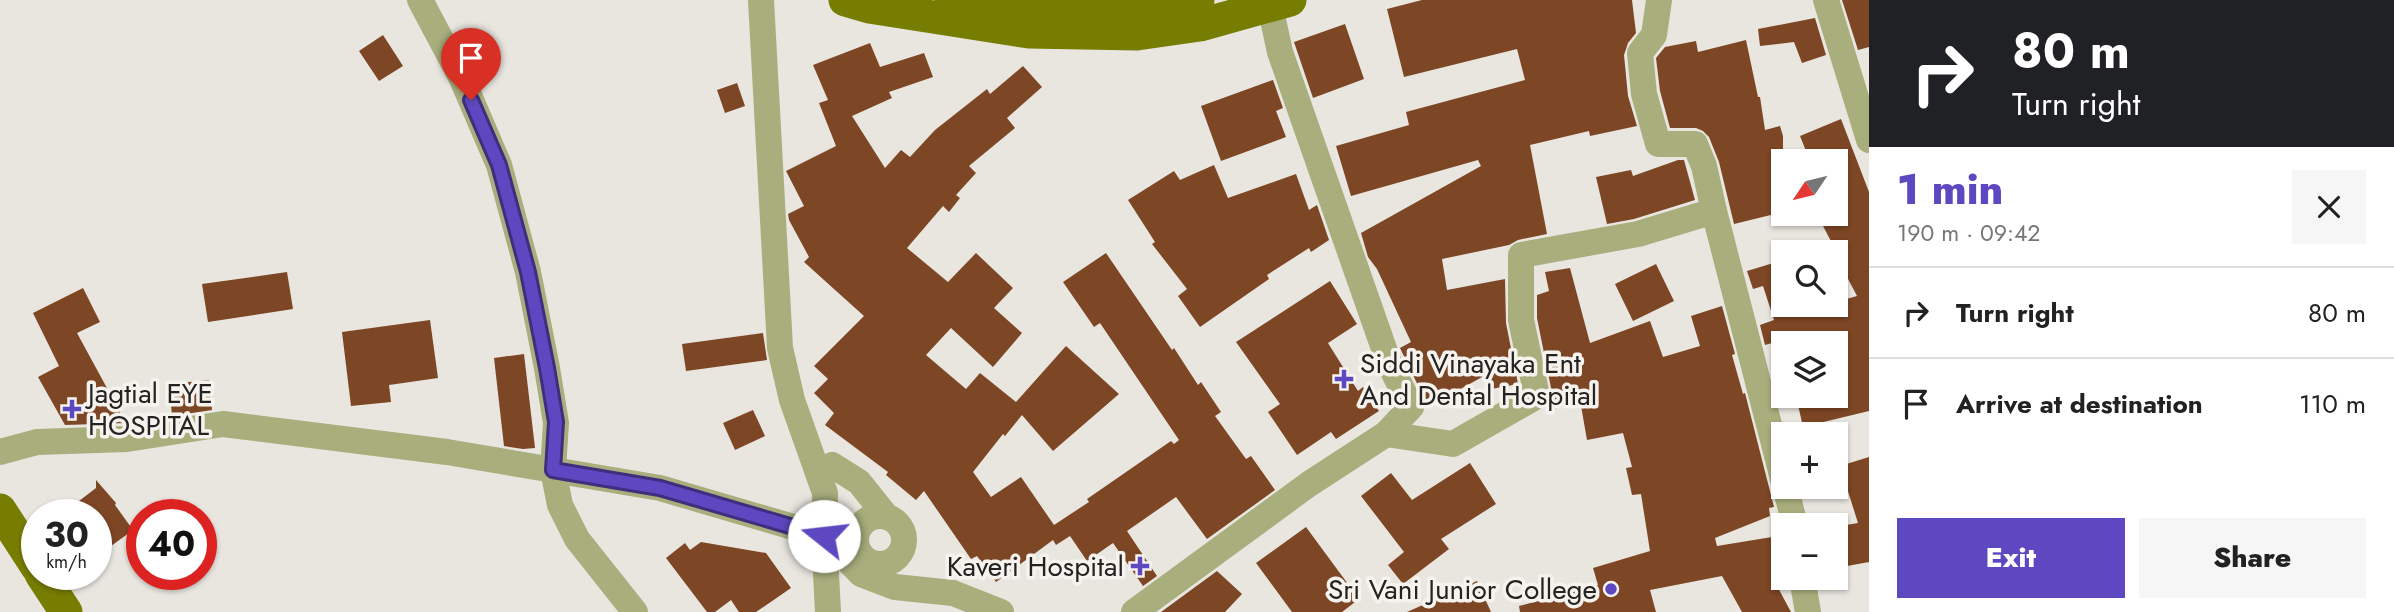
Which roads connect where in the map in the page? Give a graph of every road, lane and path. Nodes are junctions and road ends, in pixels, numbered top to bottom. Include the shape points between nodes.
1 (419, 0) edge
2 (761, 0) edge
3 (845, 0) edge
4 (938, 0) edge
5 (1198, 0) edge
6 (1659, 0) edge
7 (1826, 0) edge
8 (1274, 2) edge
9 (1131, 15) edge
10 (1869, 139) edge
11 (1714, 211) junction
12 (1771, 432) edge
13 (1386, 434) junction
14 (0, 452) edge
15 (553, 470) junction
16 (819, 474) junction
17 (0, 510) edge
18 (887, 517) junction
19 (824, 536) junction
20 (21, 542) edge
21 (861, 564) junction
22 (52, 590) edge
23 (1804, 590) edge
24 (66, 612) edge
25 (635, 612) edge
26 (828, 612) edge
27 (1001, 612) edge
28 (1134, 612) edge
29 (1808, 612) edge

1 - 15 street via 462,79 499,165 528,272 547,368 556,422
2 - 16 street via 780,348 792,400
3 - 9 main road via 1029,32
4 - 9 main road
5 - 9 main road
6 - 11 street via 1654,35 1640,53 1644,93 1658,144 1695,144
7 - 10 street
8 - 9 main road via 1200,25
8 - 13 street via 1279,52 1389,363 1411,407
11 - 12 street
11 - 13 street via 1639,234 1521,255 1521,320 1537,396 1452,444
13 - 28 street via 1309,484
14 - 15 street via 37,442 127,439 223,424
15 - 19 street via 660,488
15 - 25 street via 560,505 577,539
16 - 18 street via 832,465 859,482
16 - 19 street via 825,493
17 - 20 main road
18 - 21 street via 872,518 860,527 856,542
18 - 21 street via 903,534 902,550 891,561
19 - 21 street
19 - 26 street
21 - 27 street via 861,573 895,587 953,593
22 - 24 main road
23 - 29 street

